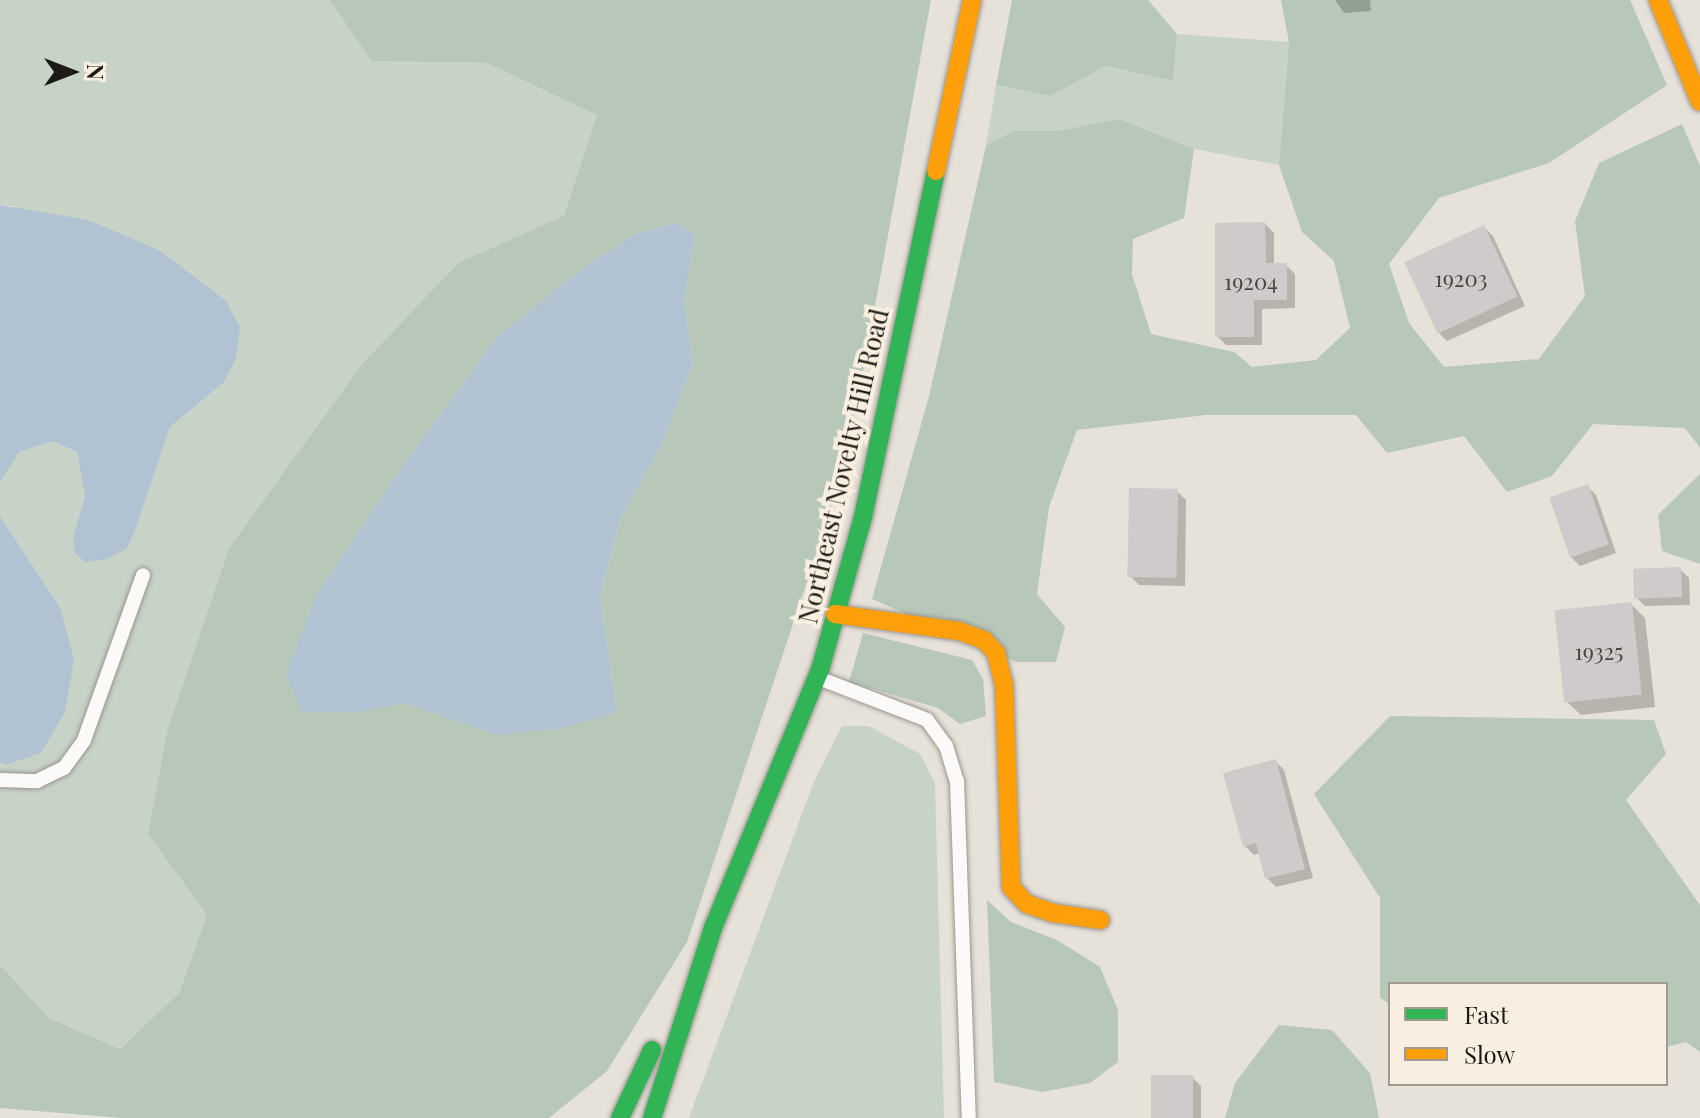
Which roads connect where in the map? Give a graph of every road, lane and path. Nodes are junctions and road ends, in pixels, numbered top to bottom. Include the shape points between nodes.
1 (972, 0) edge
2 (1658, 0) edge
3 (1700, 102) edge
4 (143, 575) dead end
5 (835, 614) junction
6 (817, 678) junction
7 (0, 780) edge
8 (1100, 920) dead end
9 (713, 928) junction
10 (620, 1118) edge
11 (652, 1118) edge
12 (969, 1118) edge

1 - 5 main road, Northeast Novelty Hill Road via 863,517
2 - 3 main road
4 - 7 lane via 84,740 64,768 37,781
5 - 6 main road, Northeast Novelty Hill Road
5 - 8 main road via 959,631 984,640 996,653 1004,684 1011,887 1027,904
6 - 9 main road, Northeast Novelty Hill Road
6 - 12 lane via 927,720 946,746 957,781
9 - 10 main road, Northeast Novelty Hill Road
9 - 11 main road, Northeast Novelty Hill Road

